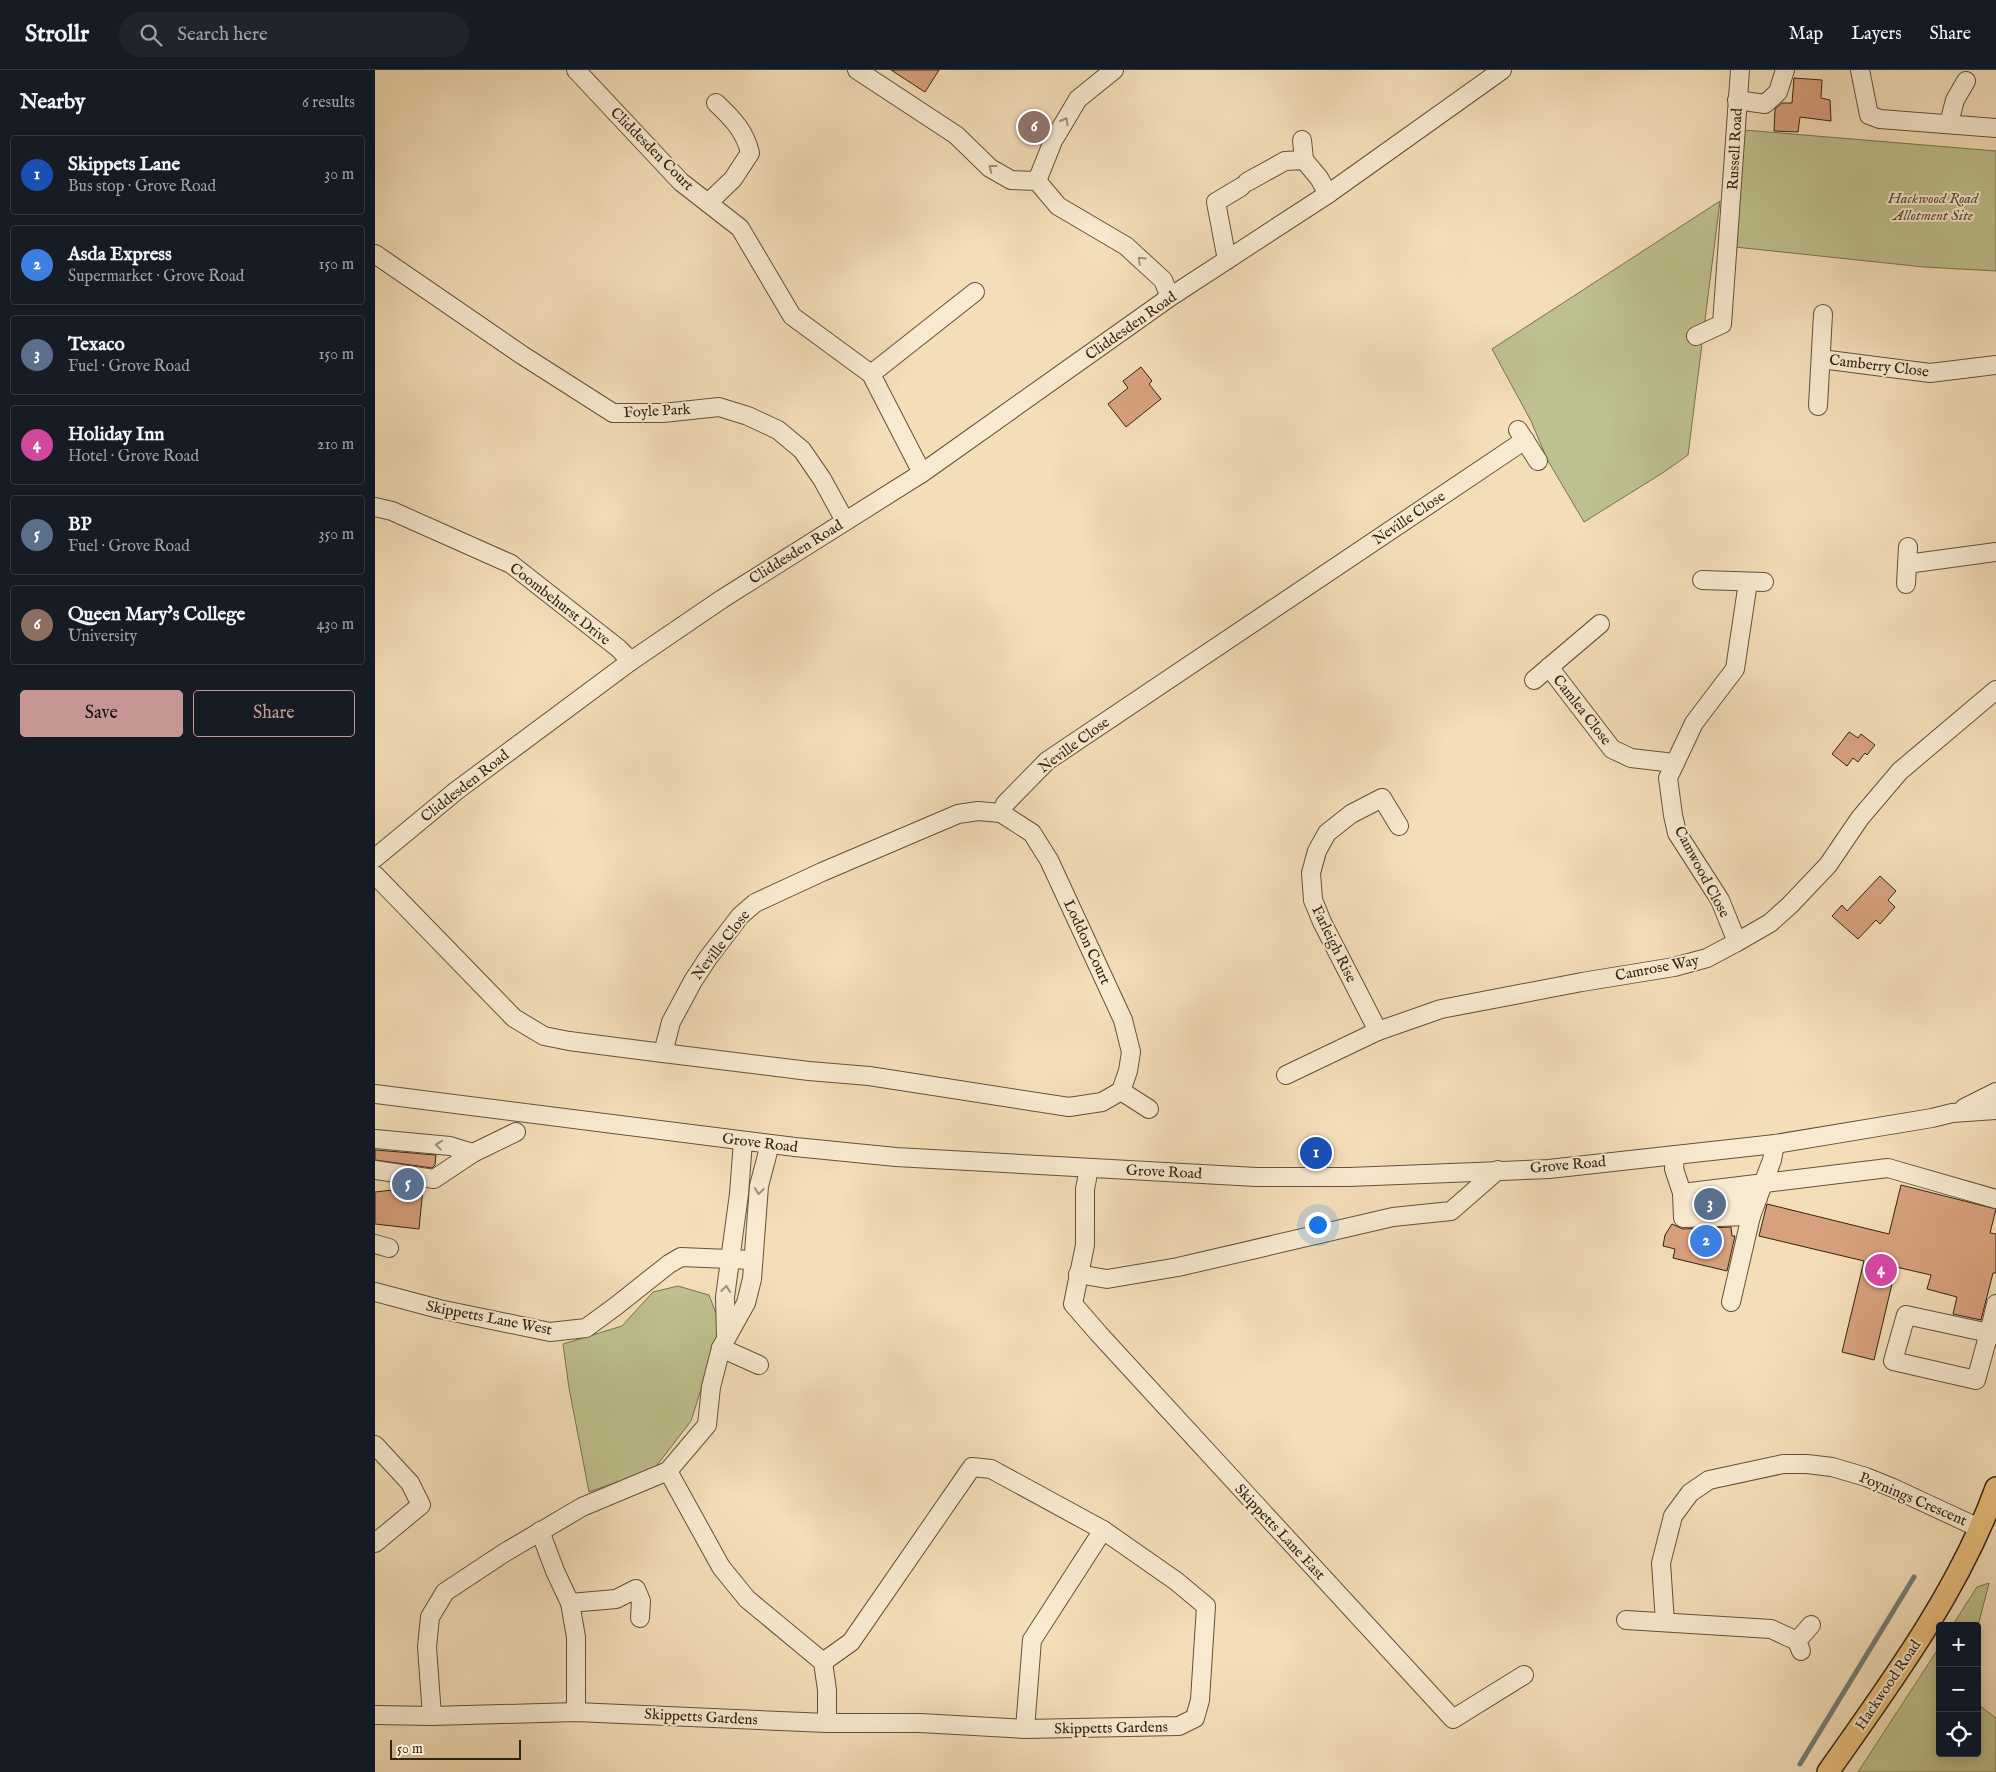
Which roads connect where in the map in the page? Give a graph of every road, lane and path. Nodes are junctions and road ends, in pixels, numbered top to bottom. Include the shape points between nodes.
1 (576, 70) edge
2 (857, 70) edge
3 (1114, 70) edge
4 (1503, 70) edge
5 (1740, 70) edge
6 (1785, 70) edge
7 (1861, 70) edge
8 (1966, 81) dead end
9 (1737, 100) junction
10 (715, 103) dead end
11 (1949, 123) junction
12 (1996, 128) edge
13 (1302, 140) dead end
14 (1304, 160) junction
15 (1037, 181) junction
16 (1327, 194) junction
17 (707, 203) junction
18 (375, 254) edge
19 (1227, 260) junction
20 (975, 292) dead end
21 (1170, 298) junction
22 (1823, 314) dead end
23 (1696, 336) dead end
24 (1821, 359) junction
25 (1996, 365) edge
26 (871, 374) junction
27 (1817, 406) dead end
28 (1538, 461) dead end
29 (922, 472) junction
30 (375, 507) edge
31 (845, 521) junction
32 (1996, 552) edge
33 (1702, 580) dead end
34 (1906, 584) dead end
35 (1600, 624) dead end
36 (631, 661) junction
37 (1549, 667) junction
38 (1533, 680) dead end
39 (1996, 690) edge
40 (1675, 763) junction
41 (1001, 813) junction
42 (1399, 826) dead end
43 (375, 858) edge
44 (375, 874) edge
45 (1737, 942) junction
46 (1377, 1031) junction
47 (663, 1053) junction
48 (1286, 1076) dead end
49 (1121, 1091) junction
50 (1996, 1092) edge
51 (375, 1094) edge
52 (1149, 1109) dead end
53 (1996, 1110) edge
54 (1952, 1113) junction
55 (516, 1132) dead end
56 (375, 1139) edge
57 (743, 1141) junction
58 (770, 1144) junction
59 (1775, 1144) junction
60 (473, 1153) junction
61 (1675, 1155) junction
62 (1089, 1168) junction
63 (375, 1170) edge
64 (1498, 1170) junction
65 (1760, 1191) junction
66 (1683, 1198) junction
67 (1996, 1199) edge
68 (1751, 1216) junction
69 (731, 1258) junction
70 (753, 1260) junction
71 (1078, 1274) junction
72 (375, 1292) edge
73 (1731, 1302) dead end
74 (1996, 1304) edge
75 (1992, 1334) edge
76 (724, 1343) junction
77 (759, 1365) dead end
78 (375, 1445) edge
79 (668, 1471) junction
80 (1994, 1501) edge
81 (1979, 1528) junction
82 (1103, 1530) junction
83 (540, 1531) junction
84 (375, 1543) edge
85 (570, 1603) junction
86 (640, 1618) dead end
87 (1626, 1620) dead end
88 (1665, 1622) junction
89 (1811, 1625) dead end
90 (823, 1662) junction
91 (1524, 1675) dead end
92 (575, 1712) junction
93 (375, 1715) edge
94 (432, 1716) junction
95 (827, 1723) junction
96 (1025, 1729) junction
97 (1828, 1772) edge

1 - 17 street, Cliddesden Court via 681,182
15 -> 2 street via 1011,180 990,168 956,135
15 -> 3 street via 1053,141 1077,99
4 - 16 street, Cliddesden Road
5 - 9 street, Russell Road
6 - 9 street, Russell Road via 1778,92 1765,104
7 - 11 street via 1869,115 1880,119
8 - 11 street via 1955,100
9 - 23 street, Russell Road via 1722,324
10 - 17 street via 734,120 747,140 750,153 733,179
11 - 12 street
13 - 14 street
14 - 16 street
14 - 19 street via 1285,161 1216,202
21 -> 15 street via 1163,280 1126,246 1058,206
16 - 19 street, Cliddesden Road
17 - 26 street, Cliddesden Court via 740,228 792,316
18 - 31 street, Foyle Park via 613,413 663,413 719,407 778,430 802,450
19 - 21 street, Cliddesden Road
20 - 26 street
21 - 29 street, Cliddesden Road
22 - 24 street, Camberry Close
24 - 25 street, Camberry Close via 1929,373
24 - 27 street, Camberry Close
26 - 29 street, Cliddesden Court
28 - 41 street, Neville Close via 1521,435 1047,761 1005,804
29 - 31 street, Cliddesden Road
30 - 36 street, Coombehurst Drive via 392,511 511,564
31 - 36 street, Cliddesden Road
32 - 34 street via 1907,556
33 - 40 street, Camwood Close via 1756,582 1735,669 1693,723
35 - 37 street, Camlea Close
36 - 43 street, Cliddesden Road via 456,791
37 - 38 street, Camlea Close
37 - 40 street, Camlea Close via 1613,749 1631,758
39 - 45 street, Camrose Way via 1900,771 1860,818 1828,865 1790,905
40 - 45 street, Camwood Close via 1668,778 1677,833 1720,900
41 - 47 street, Neville Close via 978,811 958,814 755,903 735,923 693,981 671,1022
41 - 49 street, Loddon Court via 1032,833 1049,860 1123,1020 1131,1052
42 - 46 street, Farleigh Rise via 1381,798 1351,814 1327,833 1311,872 1313,900 1322,922
44 - 47 street via 514,1018 544,1036
45 - 46 street, Camrose Way via 1707,958 1674,967 1441,1009
46 - 48 street, Camrose Way
47 - 49 street via 869,1076 1069,1107 1102,1102
49 - 52 street
50 - 54 street, Grove Road
51 - 57 street, Grove Road
53 - 54 street, Grove Road
54 - 59 street, Grove Road
55 - 60 street
60 -> 56 street via 450,1146
57 - 58 street, Grove Road
57 - 69 street
58 - 62 street, Grove Road via 897,1157
58 -> 70 street via 759,1186
59 - 61 street, Grove Road
59 - 65 street via 1773,1160
60 - 63 street via 434,1180
61 - 64 street, Grove Road
61 - 66 street via 1675,1169
62 - 64 street, Grove Road via 1265,1177 1349,1177
62 - 71 street, Skippetts Lane East via 1085,1189 1085,1245
64 - 71 street via 1451,1211 1393,1217 1178,1267 1107,1279
65 - 66 street
65 - 67 street via 1888,1168
65 - 68 street
66 - 68 street via 1683,1218
68 - 73 street
69 - 70 street, Skippetts Lane West
69 - 72 street, Skippetts Lane West via 681,1257 585,1328 550,1332 439,1310
76 -> 69 street via 725,1297
70 - 76 street via 746,1303
71 - 91 street, Skippetts Lane East via 1073,1304 1453,1719
74 - 75 street
75 - 75 street via 1976,1380 1893,1361 1906,1315
76 - 77 street
76 - 79 street via 711,1386 707,1425
78 - 84 street via 410,1483 421,1505
79 - 83 street via 582,1507
79 - 90 street via 721,1567 747,1599
80 - 81 main road, Hackwood Road
81 - 88 street, Poynings Crescent via 1893,1488 1832,1468 1783,1464 1709,1480 1690,1493 1673,1516 1661,1563
81 - 97 main road, Hackwood Road via 1925,1630
82 - 90 street, Skippetts Gardens via 991,1469 972,1467 851,1642
82 - 96 street via 1033,1640
82 - 96 street, Skippetts Gardens via 1206,1606 1200,1700 1195,1718 1179,1726
83 - 85 street
83 - 94 street via 445,1592 430,1617 427,1647
85 - 86 street via 616,1599 637,1589 641,1601
85 - 92 street via 576,1638
87 - 88 street
88 - 89 street via 1771,1629 1799,1646
90 - 95 street
92 - 94 street, Skippetts Gardens
92 - 95 street, Skippetts Gardens
93 - 94 street, Skippetts Gardens
95 - 96 street, Skippetts Gardens via 920,1723

